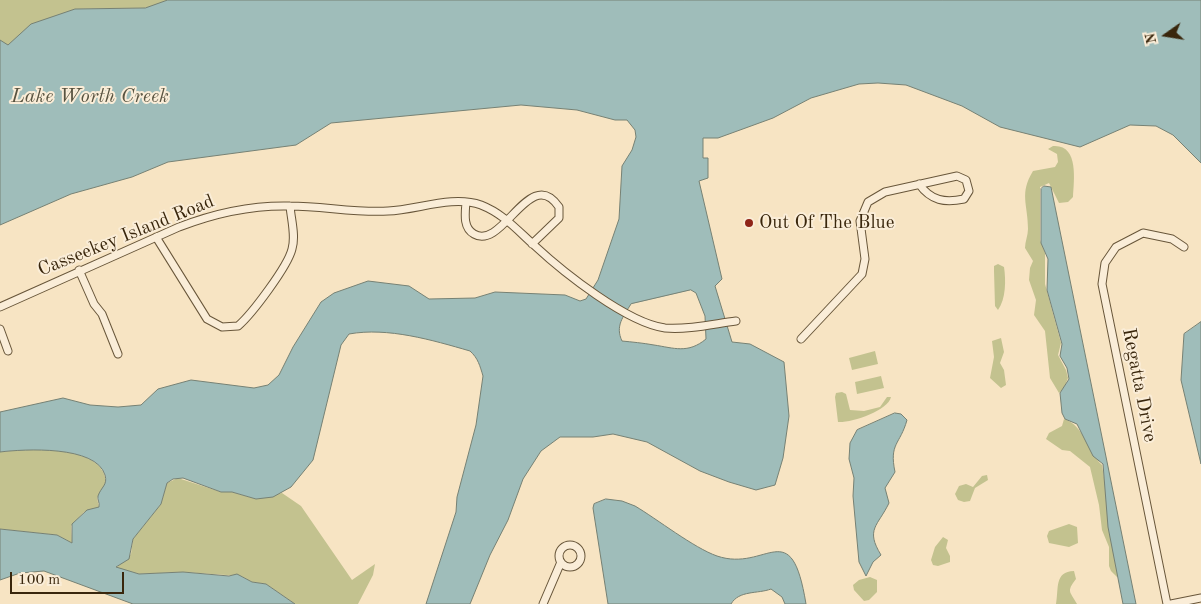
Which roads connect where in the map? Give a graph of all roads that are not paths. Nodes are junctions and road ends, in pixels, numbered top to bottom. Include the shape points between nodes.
1 (919, 184) junction
2 (466, 202) junction
3 (290, 206) junction
4 (506, 220) junction
5 (156, 238) junction
6 (532, 244) junction
7 (1184, 247) dead end
8 (79, 270) junction
9 (0, 307) edge
10 (736, 321) dead end
11 (0, 329) edge
12 (801, 340) dead end
13 (8, 351) dead end
14 (118, 354) dead end
15 (562, 562) dead end
16 (1201, 598) edge
17 (543, 604) edge
18 (1167, 604) edge
19 (1172, 604) edge

1 - 1 street via 957,176 968,182 969,191 964,198 941,201 934,199
1 - 12 street via 885,192 868,202 860,221 865,259 862,274
2 - 3 street, Casseekey Island Road via 369,212
2 - 4 street, Casseekey Island Road via 482,205
2 - 4 street via 465,222 469,231 477,236 487,237
3 - 5 street, Casseekey Island Road via 235,209 207,216
3 - 5 street via 293,247 289,259 252,312 238,326 222,327 207,319
4 - 6 street, Casseekey Island Road
4 - 6 street via 539,195 549,196 555,201 559,207 559,218
5 - 8 street, Casseekey Island Road
6 - 10 street, Casseekey Island Road via 576,282 658,327
7 - 18 street, Regatta Drive via 1172,239 1143,233 1116,247 1106,263 1102,284
8 - 9 street, Casseekey Island Road
8 - 14 street
11 - 13 street
15 - 17 street
16 - 19 street

